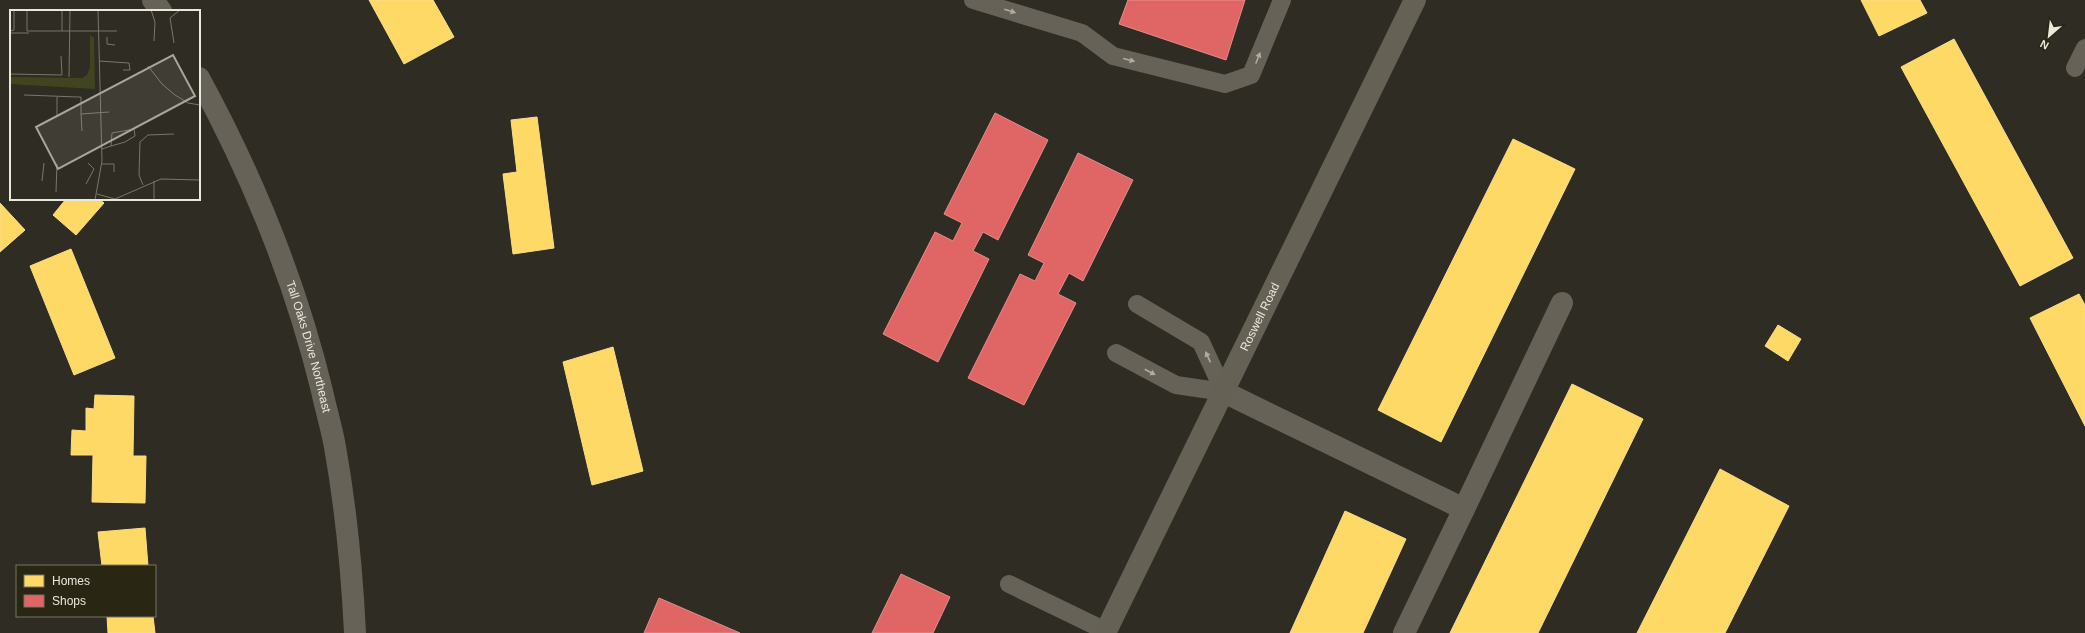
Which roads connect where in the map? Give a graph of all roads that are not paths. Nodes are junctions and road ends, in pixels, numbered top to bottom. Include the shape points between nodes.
1 (153, 0) edge
2 (973, 0) edge
3 (1282, 0) edge
4 (1415, 0) edge
5 (160, 10) edge
6 (2085, 48) edge
7 (2075, 68) dead end
8 (200, 80) edge
9 (1562, 303) dead end
10 (1137, 304) dead end
11 (1116, 353) dead end
12 (1224, 392) junction
13 (1464, 509) junction
14 (1009, 584) dead end
15 (1106, 632) edge
16 (355, 633) edge
17 (1404, 633) edge

1 - 5 street
2 -> 3 lane via 1082,33 1113,56 1225,84 1251,75
4 - 12 main road, Roswell Road
6 - 7 lane
8 - 16 street, Tall Oaks Drive Northeast via 232,138 278,246 310,345 335,446 351,554
9 - 13 street
12 -> 10 lane via 1200,342
11 -> 12 lane via 1176,385
12 - 13 street
12 - 15 main road, Roswell Road
13 - 17 street
14 - 15 lane

